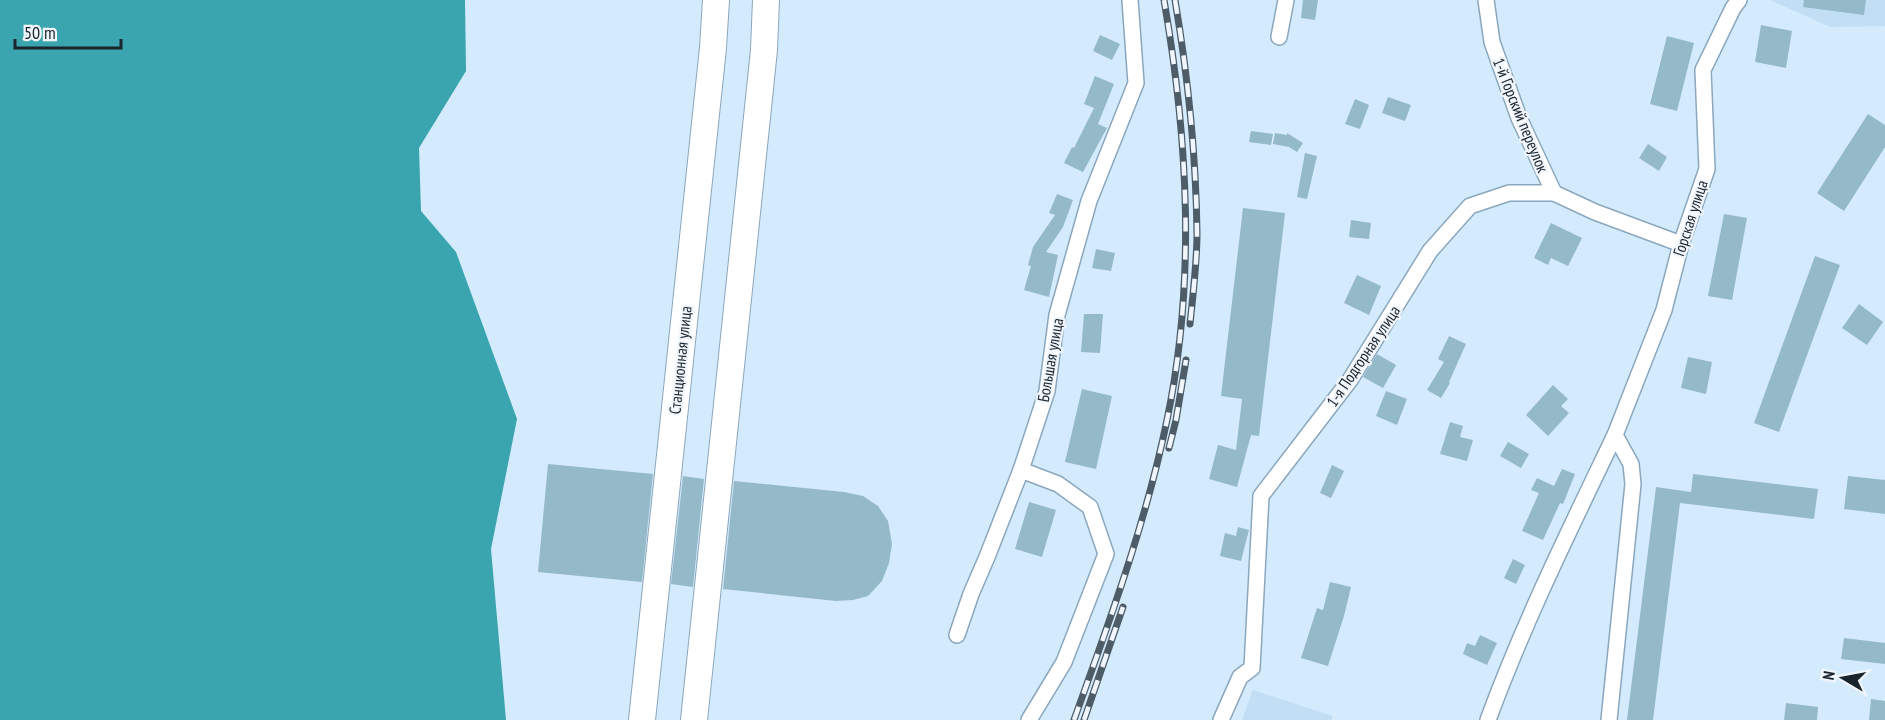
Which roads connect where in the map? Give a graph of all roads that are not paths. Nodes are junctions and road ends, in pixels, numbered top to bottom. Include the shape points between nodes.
1 (716, 0) edge
2 (766, 0) edge
3 (1130, 0) edge
4 (1286, 0) edge
5 (1486, 0) edge
6 (1739, 0) edge
7 (1279, 37) dead end
8 (1554, 193) junction
9 (1681, 243) junction
10 (1615, 435) junction
11 (1022, 470) junction
12 (957, 635) dead end
13 (642, 720) edge
14 (694, 720) edge
15 (1029, 720) edge
16 (1221, 720) edge
17 (1488, 720) edge
18 (1609, 720) edge

1 - 13 main road, Станционная улица
2 - 14 main road
3 - 11 street, Большая улица via 1136,83 1089,201 1057,315 1047,391
4 - 7 street
5 - 8 street, 1-й Горский переулок via 1492,42 1519,118
6 - 9 street, Горская улица via 1703,70 1707,169
8 - 9 street, 1-я Подгорная улица
8 - 16 street, 1-я Подгорная улица via 1509,193 1470,206 1430,251 1350,380 1261,496 1252,668 1240,677
9 - 10 street, Горская улица via 1664,310
10 - 17 street, Горская улица via 1546,579
10 - 18 street via 1631,464 1633,484
11 - 12 street, Большая улица
11 - 15 street via 1058,484 1090,507 1106,554 1064,662

